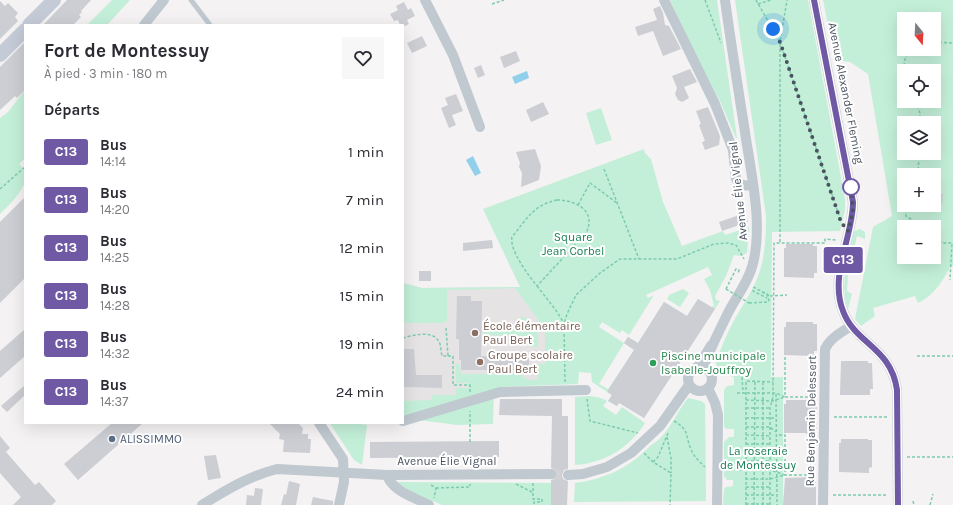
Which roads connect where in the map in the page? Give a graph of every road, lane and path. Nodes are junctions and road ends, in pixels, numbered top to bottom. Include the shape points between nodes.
1 (54, 0) edge
2 (164, 0) edge
3 (191, 0) edge
4 (425, 0) edge
5 (504, 0) edge
6 (664, 0) edge
7 (705, 0) edge
8 (726, 0) edge
9 (756, 0) edge
10 (771, 0) edge
11 (787, 0) edge
12 (814, 0) edge
13 (492, 4) dead end
14 (758, 4) junction
15 (31, 24) edge
16 (145, 24) edge
17 (209, 24) edge
18 (24, 31) edge
19 (780, 42) junction
20 (941, 42) edge
21 (953, 43) edge
22 (732, 52) junction
23 (0, 55) edge
24 (480, 127) dead end
25 (24, 168) edge
26 (604, 169) dead end
27 (753, 186) junction
28 (0, 189) edge
29 (617, 203) junction
30 (578, 205) junction
31 (906, 212) edge
32 (912, 220) edge
33 (848, 231) junction
34 (836, 240) dead end
35 (780, 242) junction
36 (941, 242) edge
37 (639, 259) junction
38 (743, 259) dead end
39 (737, 276) dead end
40 (950, 280) dead end
41 (745, 283) junction
42 (537, 286) junction
43 (787, 295) dead end
44 (774, 296) junction
45 (767, 298) junction
46 (728, 312) junction
47 (564, 324) junction
48 (851, 326) junction
49 (446, 328) dead end
50 (404, 338) edge
51 (448, 356) junction
52 (917, 356) dead end
53 (953, 356) edge
54 (785, 357) dead end
55 (812, 358) dead end
56 (703, 368) junction
57 (693, 370) junction
58 (742, 377) dead end
59 (755, 382) junction
60 (763, 382) junction
61 (773, 382) junction
62 (470, 385) dead end
63 (689, 385) junction
64 (708, 388) junction
65 (566, 391) junction
66 (586, 393) joint
67 (737, 393) dead end
68 (742, 393) junction
69 (746, 393) junction
70 (755, 393) junction
71 (763, 393) junction
72 (773, 393) junction
73 (776, 393) junction
74 (785, 397) junction
75 (746, 400) junction
76 (755, 400) junction
77 (763, 400) junction
78 (776, 400) junction
79 (772, 401) junction
80 (746, 408) junction
81 (755, 408) junction
82 (763, 408) junction
83 (770, 408) junction
84 (470, 410) dead end
85 (833, 417) dead end
86 (897, 417) junction
87 (746, 418) junction
88 (755, 418) junction
89 (763, 418) junction
90 (770, 418) junction
91 (776, 418) junction
92 (673, 420) dead end
93 (404, 421) edge
94 (320, 424) edge
95 (746, 427) junction
96 (755, 427) junction
97 (763, 427) junction
98 (770, 427) junction
99 (638, 433) dead end
100 (776, 433) junction
101 (746, 435) junction
102 (755, 435) junction
103 (779, 435) junction
104 (763, 436) junction
105 (770, 436) junction
106 (812, 436) dead end
107 (667, 437) dead end
108 (776, 437) junction
109 (470, 442) dead end
110 (770, 443) junction
111 (746, 444) junction
112 (755, 444) junction
113 (763, 444) junction
114 (746, 452) junction
115 (755, 452) junction
116 (763, 452) junction
117 (770, 452) junction
118 (644, 453) dead end
119 (776, 455) junction
120 (785, 455) junction
121 (952, 456) edge
122 (898, 457) junction
123 (746, 460) junction
124 (755, 460) junction
125 (763, 461) junction
126 (770, 461) junction
127 (705, 467) dead end
128 (738, 470) dead end
129 (746, 470) junction
130 (755, 470) junction
131 (763, 470) junction
132 (770, 470) junction
133 (776, 472) junction
134 (343, 473) junction
135 (671, 473) junction
136 (387, 474) junction
137 (470, 474) junction
138 (516, 474) junction
139 (534, 474) junction
140 (551, 474) tunnel mouth
141 (568, 474) tunnel mouth
142 (428, 475) junction
143 (785, 475) junction
144 (776, 478) junction
145 (746, 479) junction
146 (755, 479) junction
147 (763, 479) junction
148 (770, 479) junction
149 (746, 487) junction
150 (755, 487) junction
151 (763, 487) junction
152 (770, 487) junction
153 (436, 488) junction
154 (533, 493) junction
155 (933, 494) dead end
156 (746, 495) junction
157 (755, 495) junction
158 (763, 495) junction
159 (770, 495) junction
160 (776, 495) junction
161 (833, 495) dead end
162 (898, 500) edge
163 (913, 501) dead end
164 (432, 502) edge
165 (746, 504) edge
166 (754, 504) edge
167 (763, 504) edge
168 (770, 504) edge
169 (202, 505) edge
170 (339, 505) edge
171 (534, 505) edge
172 (670, 505) edge
173 (717, 505) edge
174 (776, 505) edge
175 (823, 505) edge
176 (914, 505) edge
177 (930, 505) edge

1 - 15 main road
2 - 16 street
3 - 17 lane
4 - 24 street via 453,55
5 - 13 path
6 - 27 street via 715,104 733,150 736,179 743,185
7 - 22 path via 724,52
8 - 22 street, Avenue Élie Vignal
9 - 14 path
10 - 14 path
11 - 19 path
12 - 33 street, Avenue Alexander Fleming via 852,193 853,211
14 - 19 path
18 - 23 main road
19 - 33 path via 841,222
19 - 35 path
20 - 21 path
22 - 27 street, Avenue Élie Vignal
25 - 28 path
26 - 29 path
27 - 41 street, Avenue Élie Vignal via 756,248 752,268
29 - 30 path via 590,183
29 - 37 path
30 - 42 path via 587,214 589,228
30 - 42 path via 564,200 544,204 531,212 512,237 516,254
31 - 32 path via 906,216
33 - 48 street, Avenue Alexander Fleming via 839,293 842,310
34 - 35 path via 825,239 825,243
35 - 44 path via 774,242
36 - 40 path via 952,243
37 - 38 path via 677,259 714,244 727,243 736,245
37 - 47 path via 619,260 586,284 570,304
39 - 45 path, bridge via 739,270 736,269 726,289 749,303 767,302
41 - 45 path via 767,294
41 - 46 street, Avenue Élie Vignal
42 - 47 path
43 - 44 path
44 - 45 path, bridge via 754,288 753,291
44 - 61 path
46 - 56 street, Avenue Élie Vignal
46 - 57 lane
47 - 65 path
48 - 86 street, Avenue Alexander Fleming via 878,352 894,374
48 - 175 street, Rue Benjamin Delessert via 827,344 825,349
49 - 51 path
50 - 51 path via 426,334 433,336 441,345 442,356
51 - 62 path via 453,356 453,385
52 - 53 path
54 - 74 path
55 - 74 path via 813,397
56 - 57 street
56 - 64 street via 711,376
57 - 63 street via 689,375
58 - 68 path
59 - 60 path
59 - 69 path via 746,381
59 - 70 path
60 - 61 path
60 - 71 path
61 - 72 path
63 - 64 street via 698,391
63 - 141 street via 660,426 631,453 607,467 584,474
64 - 173 street via 718,414
65 - 66 street
65 - 93 street via 500,392
66 - 99 path via 590,421
67 - 68 path
68 - 69 path
69 - 70 path
69 - 75 path
70 - 71 path
70 - 76 path
71 - 72 path
71 - 77 path
72 - 73 path
72 - 79 path
73 - 74 path
73 - 78 path
74 - 78 path
75 - 76 path
75 - 80 path
76 - 77 path
76 - 81 path
77 - 79 path
77 - 82 path
78 - 79 path
78 - 91 path
79 - 83 path
80 - 81 path
80 - 87 path
81 - 82 path
81 - 88 path
82 - 83 path
82 - 89 path
83 - 90 path
84 - 109 path
85 - 86 path
86 - 122 street, Avenue Alexander Fleming
87 - 88 path
87 - 95 path
88 - 89 path
88 - 96 path
89 - 90 path
89 - 97 path
90 - 91 path
90 - 98 path
91 - 100 path
92 - 127 path via 682,425 695,458
94 - 134 street via 342,456
95 - 96 path
95 - 101 path
96 - 97 path
96 - 102 path
97 - 98 path
97 - 104 path
98 - 100 path
98 - 105 path
100 - 103 path
100 - 108 path
101 - 102 path
101 - 111 path
102 - 104 path
102 - 112 path
103 - 108 path
103 - 120 path via 785,436
104 - 105 path
104 - 113 path
105 - 110 path
106 - 143 path via 812,475
107 - 135 path
108 - 110 path
108 - 119 path
110 - 113 path
110 - 117 path
111 - 112 path
111 - 114 path
112 - 113 path
112 - 115 path
113 - 116 path
114 - 115 path
114 - 123 path
115 - 116 path
115 - 124 path
116 - 117 path
116 - 125 path
117 - 119 path
117 - 126 path
118 - 135 path via 652,462
119 - 120 path
119 - 133 path
120 - 143 path
121 - 122 path
122 - 162 street, Avenue Alexander Fleming
123 - 124 path
123 - 129 path
124 - 125 path
124 - 130 path
125 - 126 path
125 - 131 path
126 - 132 path
128 - 129 path
129 - 130 path
129 - 145 path
130 - 131 path
130 - 146 path
131 - 132 path
131 - 147 path
132 - 133 path
132 - 148 path
133 - 143 path
133 - 144 path
134 - 136 street, Avenue Élie Vignal
134 - 169 street, Avenue Élie Vignal via 277,469 243,481
134 - 170 street via 344,482
135 - 172 path
136 - 142 street, Avenue Élie Vignal
136 - 164 street via 397,489
137 - 138 street, Avenue Élie Vignal
137 - 142 street, Avenue Élie Vignal
137 - 153 path via 470,487
138 - 139 street, Avenue Élie Vignal
138 - 154 path via 516,484
139 - 140 street, Avenue Élie Vignal
139 - 154 path
142 - 153 path via 429,484
143 - 144 path
144 - 148 path
144 - 160 path
145 - 146 path
145 - 149 path
146 - 147 path
146 - 150 path
147 - 148 path
147 - 151 path
148 - 152 path
149 - 150 path
149 - 156 path
150 - 151 path
150 - 157 path
151 - 152 path
151 - 158 path
152 - 159 path
153 - 164 path
154 - 171 path via 533,499 542,499 542,502 534,502
155 - 177 path
156 - 157 path
156 - 165 path
157 - 158 path
157 - 166 path
158 - 159 path
158 - 167 path
159 - 160 path
159 - 168 path
160 - 174 path
161 - 162 path
163 - 176 path
165 - 166 path
166 - 167 path
167 - 168 path

